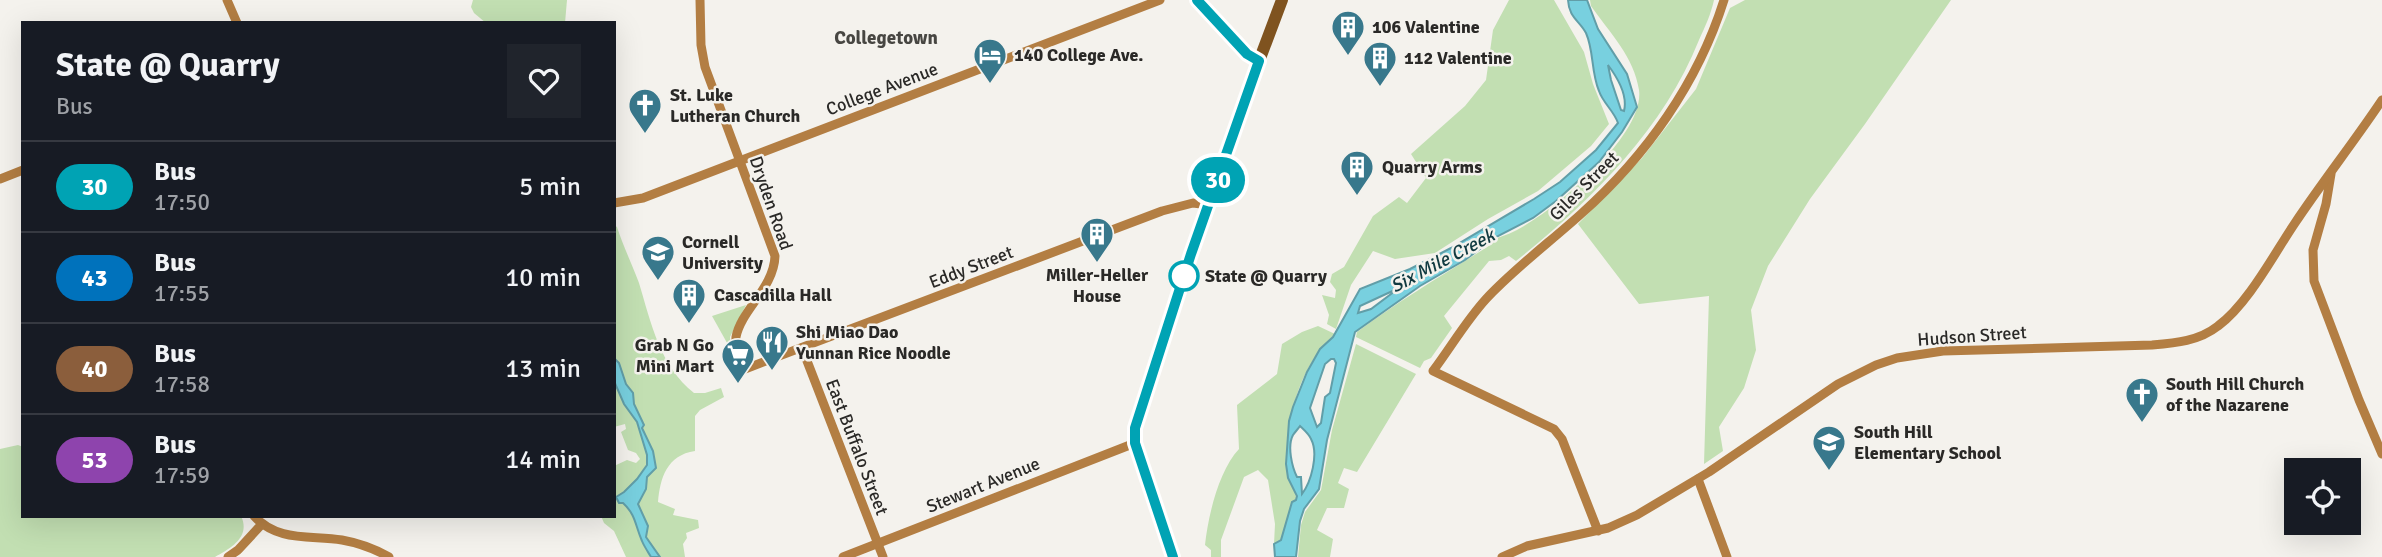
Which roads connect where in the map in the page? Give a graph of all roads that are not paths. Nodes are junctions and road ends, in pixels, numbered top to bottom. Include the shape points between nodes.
1 (227, 0) edge
2 (700, 0) edge
3 (1160, 0) edge
4 (1197, 0) edge
5 (1282, 0) edge
6 (1724, 0) edge
7 (236, 21) edge
8 (1259, 61) junction
9 (2382, 100) edge
10 (740, 160) junction
11 (21, 171) edge
12 (2331, 172) junction
13 (0, 179) edge
14 (616, 203) edge
15 (1209, 205) junction
16 (802, 348) junction
17 (745, 369) joint
18 (1135, 443) junction
19 (2382, 454) edge
20 (1698, 479) junction
21 (256, 518) edge
22 (262, 524) junction
23 (1598, 531) junction
24 (878, 543) junction
25 (228, 557) edge
26 (389, 557) edge
27 (843, 557) edge
28 (883, 557) edge
29 (1173, 557) edge
30 (1502, 557) edge
31 (1727, 557) edge

1 - 7 street
2 - 10 street, Dryden Road via 702,55
3 - 10 street, College Avenue
4 - 8 main road
5 - 8 highway
6 - 23 street, Giles Street via 1688,87 1640,152 1601,195 1486,299 1433,371 1560,435
8 - 15 highway
9 - 12 street, Hudson Street
10 - 14 street, College Avenue via 636,200
10 - 17 street, Dryden Road via 775,256 770,277 737,334
11 - 13 street
12 - 19 street via 2313,250 2314,281
12 - 20 street, Hudson Street via 2242,302 2206,334 2172,343 1967,349 1897,358 1838,384
15 - 16 street, Eddy Street via 1193,203 1162,211
15 - 18 highway via 1135,428
16 - 17 street, Eddy Street
16 - 24 street, East Buffalo Street
18 - 24 street, Stewart Avenue
18 - 29 highway
20 - 23 street, Hudson Street via 1637,515
20 - 31 street
21 - 22 street
22 - 25 street
22 - 26 street via 282,534 341,540
23 - 30 street, Hudson Street via 1527,546
24 - 27 street, Stewart Avenue
24 - 28 street, East Buffalo Street

